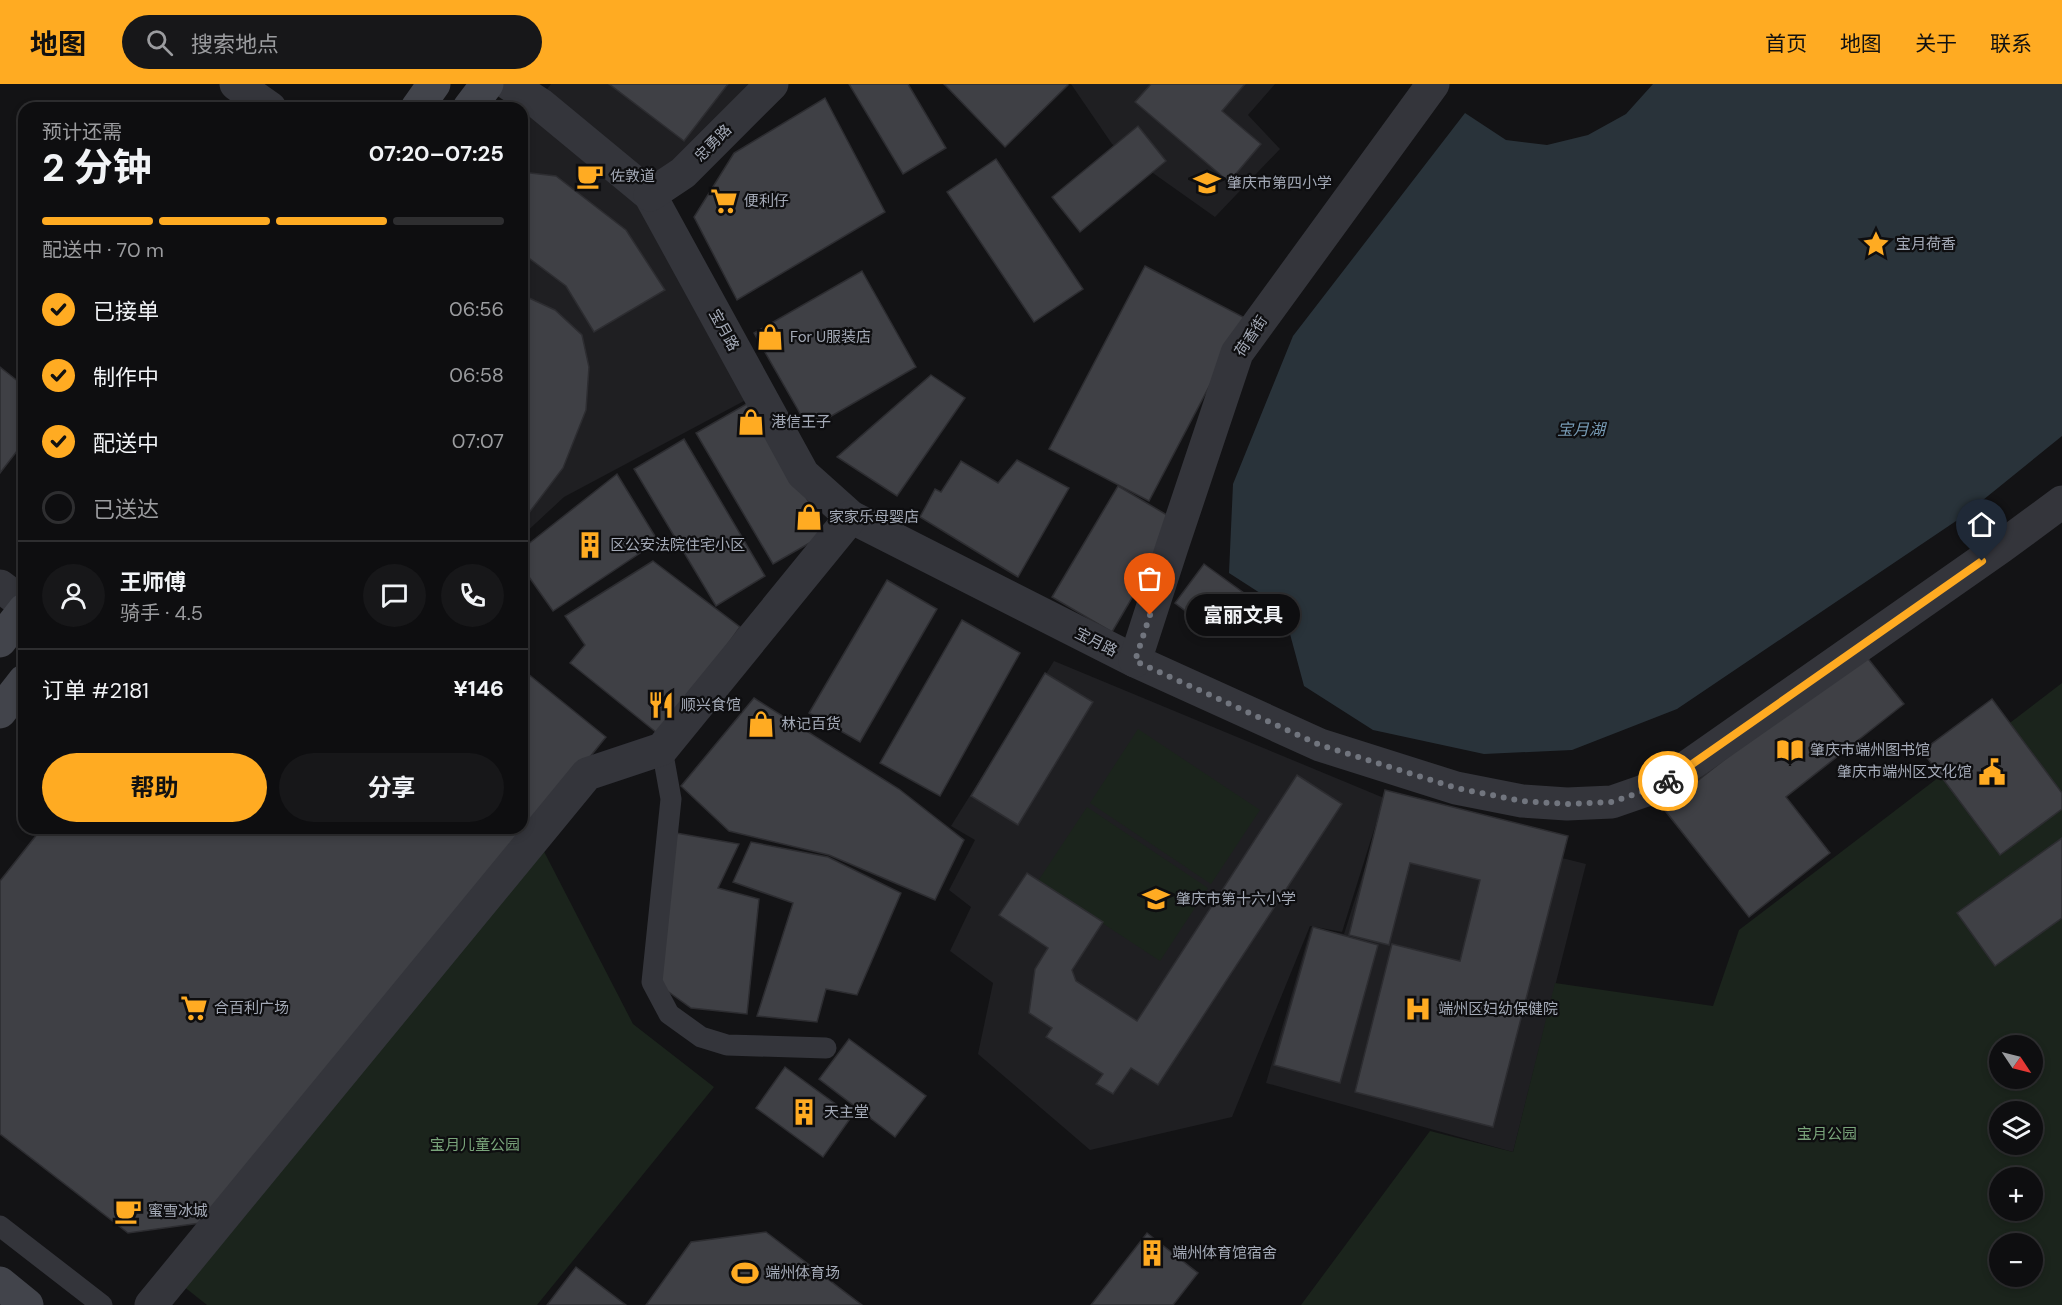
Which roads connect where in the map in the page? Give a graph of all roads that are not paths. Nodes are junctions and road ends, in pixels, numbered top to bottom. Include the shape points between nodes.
1 (236, 84) edge
2 (434, 84) edge
3 (487, 84) edge
4 (509, 84) edge
5 (772, 84) edge
6 (1433, 84) edge
7 (262, 102) edge
8 (421, 102) edge
9 (474, 102) edge
10 (650, 195) junction
11 (2062, 502) edge
12 (850, 517) junction
13 (0, 586) edge
14 (18, 600) edge
15 (18, 618) edge
16 (0, 641) edge
17 (1135, 661) junction
18 (18, 689) edge
19 (0, 712) edge
20 (662, 749) junction
21 (826, 1047) dead end
22 (0, 1226) edge
23 (0, 1284) edge
24 (27, 1305) edge
25 (102, 1305) edge
26 (151, 1305) edge

1 - 7 street
2 - 8 main road
3 - 9 main road
4 - 10 street, 宝月路 via 540,104
5 - 10 street, 忠勇路 via 683,174
6 - 17 street, 荷香街 via 1237,353
10 - 12 street, 宝月路 via 803,474
11 - 17 street, 宝月路 via 1661,785 1612,802 1522,801 1456,788 1320,745
12 - 17 street, 宝月路
12 - 20 street
13 - 14 street
15 - 16 main road
18 - 19 main road
20 - 21 lane via 671,799 652,982 669,1014 700,1037 727,1045
20 - 26 street via 587,774
22 - 25 lane
23 - 24 main road

